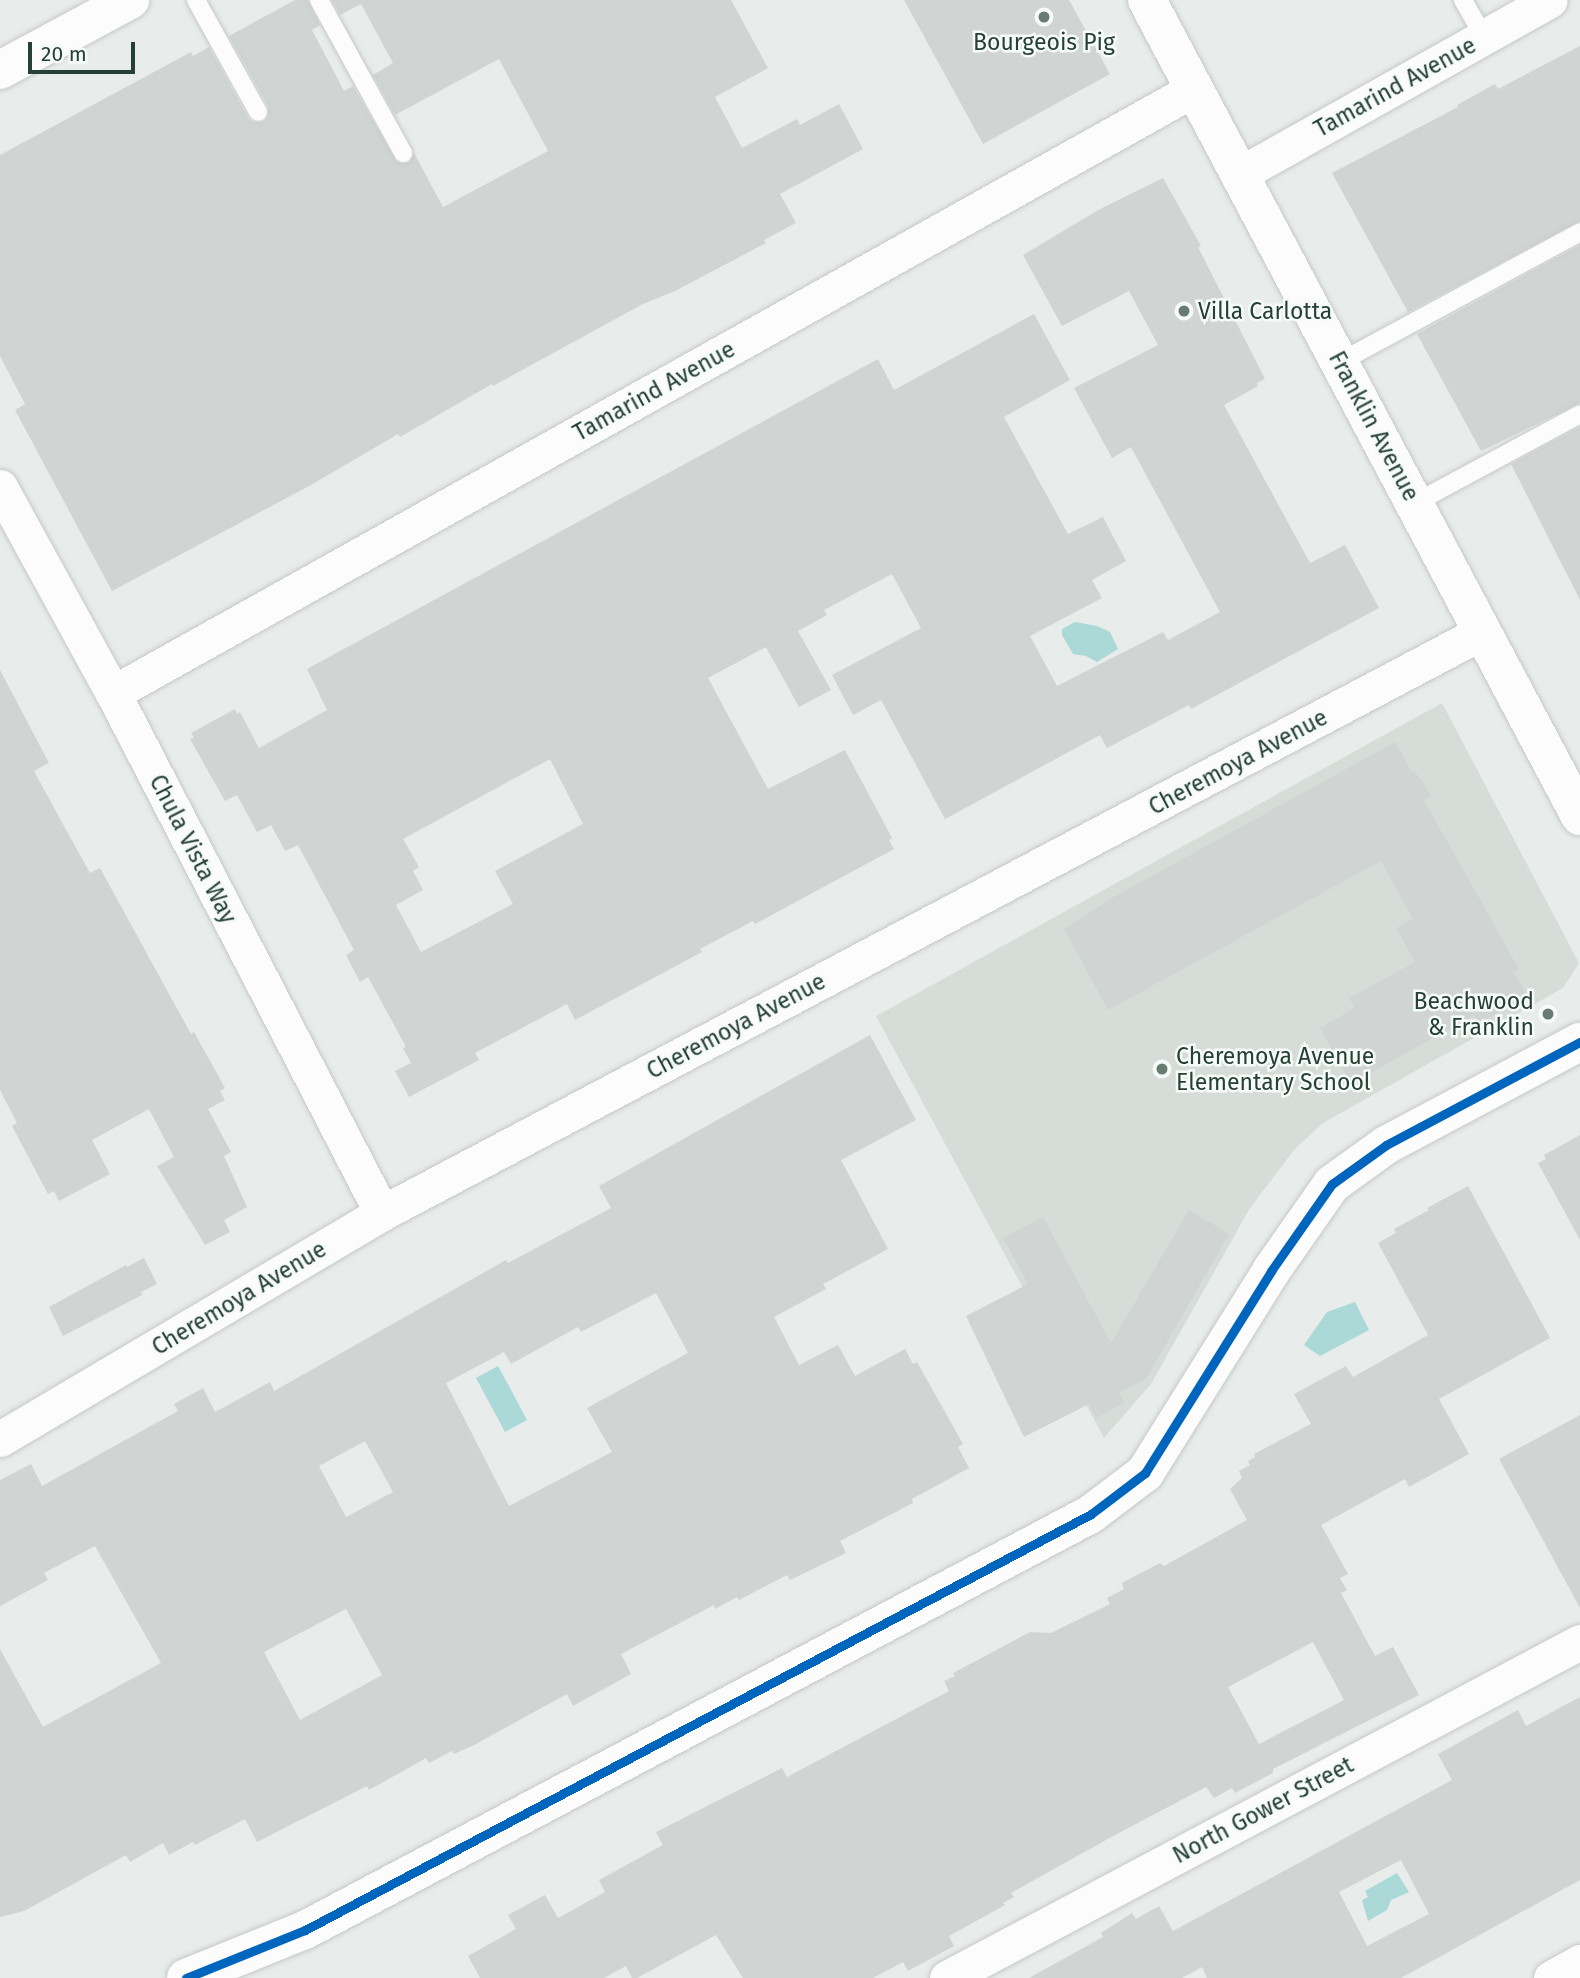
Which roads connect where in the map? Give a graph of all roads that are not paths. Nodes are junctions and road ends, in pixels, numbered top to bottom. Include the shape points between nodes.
1 (130, 0) edge
2 (196, 0) edge
3 (319, 0) edge
4 (1147, 0) edge
5 (1463, 0) edge
6 (1550, 0) edge
7 (1484, 37) junction
8 (0, 70) edge
9 (1195, 89) junction
10 (258, 112) dead end
11 (403, 153) dead end
12 (1240, 174) junction
13 (1580, 232) edge
14 (1340, 362) junction
15 (1580, 414) edge
16 (0, 487) edge
17 (1415, 503) junction
18 (1482, 632) junction
19 (113, 693) junction
20 (1580, 816) edge
21 (1580, 1042) edge
22 (382, 1213) junction
23 (0, 1439) edge
24 (1580, 1642) edge
25 (1580, 1962) edge
26 (186, 1978) edge
27 (947, 1978) edge
28 (1551, 1978) edge

1 - 8 street
2 - 10 lane
3 - 11 lane
4 - 9 street, Franklin Avenue
5 - 7 lane
6 - 7 street, Tamarind Avenue
7 - 12 street, Tamarind Avenue
9 - 12 street, Franklin Avenue
9 - 19 street, Tamarind Avenue
12 - 14 street, Franklin Avenue
13 - 14 lane
14 - 17 street, Franklin Avenue
15 - 17 lane
16 - 19 street, Chula Vista Way
17 - 18 street, Franklin Avenue
18 - 20 street, Franklin Avenue
18 - 22 street, Cheremoya Avenue
19 - 22 street, Chula Vista Way
21 - 26 street via 1386,1145 1332,1184 1271,1271 1145,1473 1091,1514 305,1930
22 - 23 street, Cheremoya Avenue
24 - 27 street, North Gower Street
25 - 28 street

